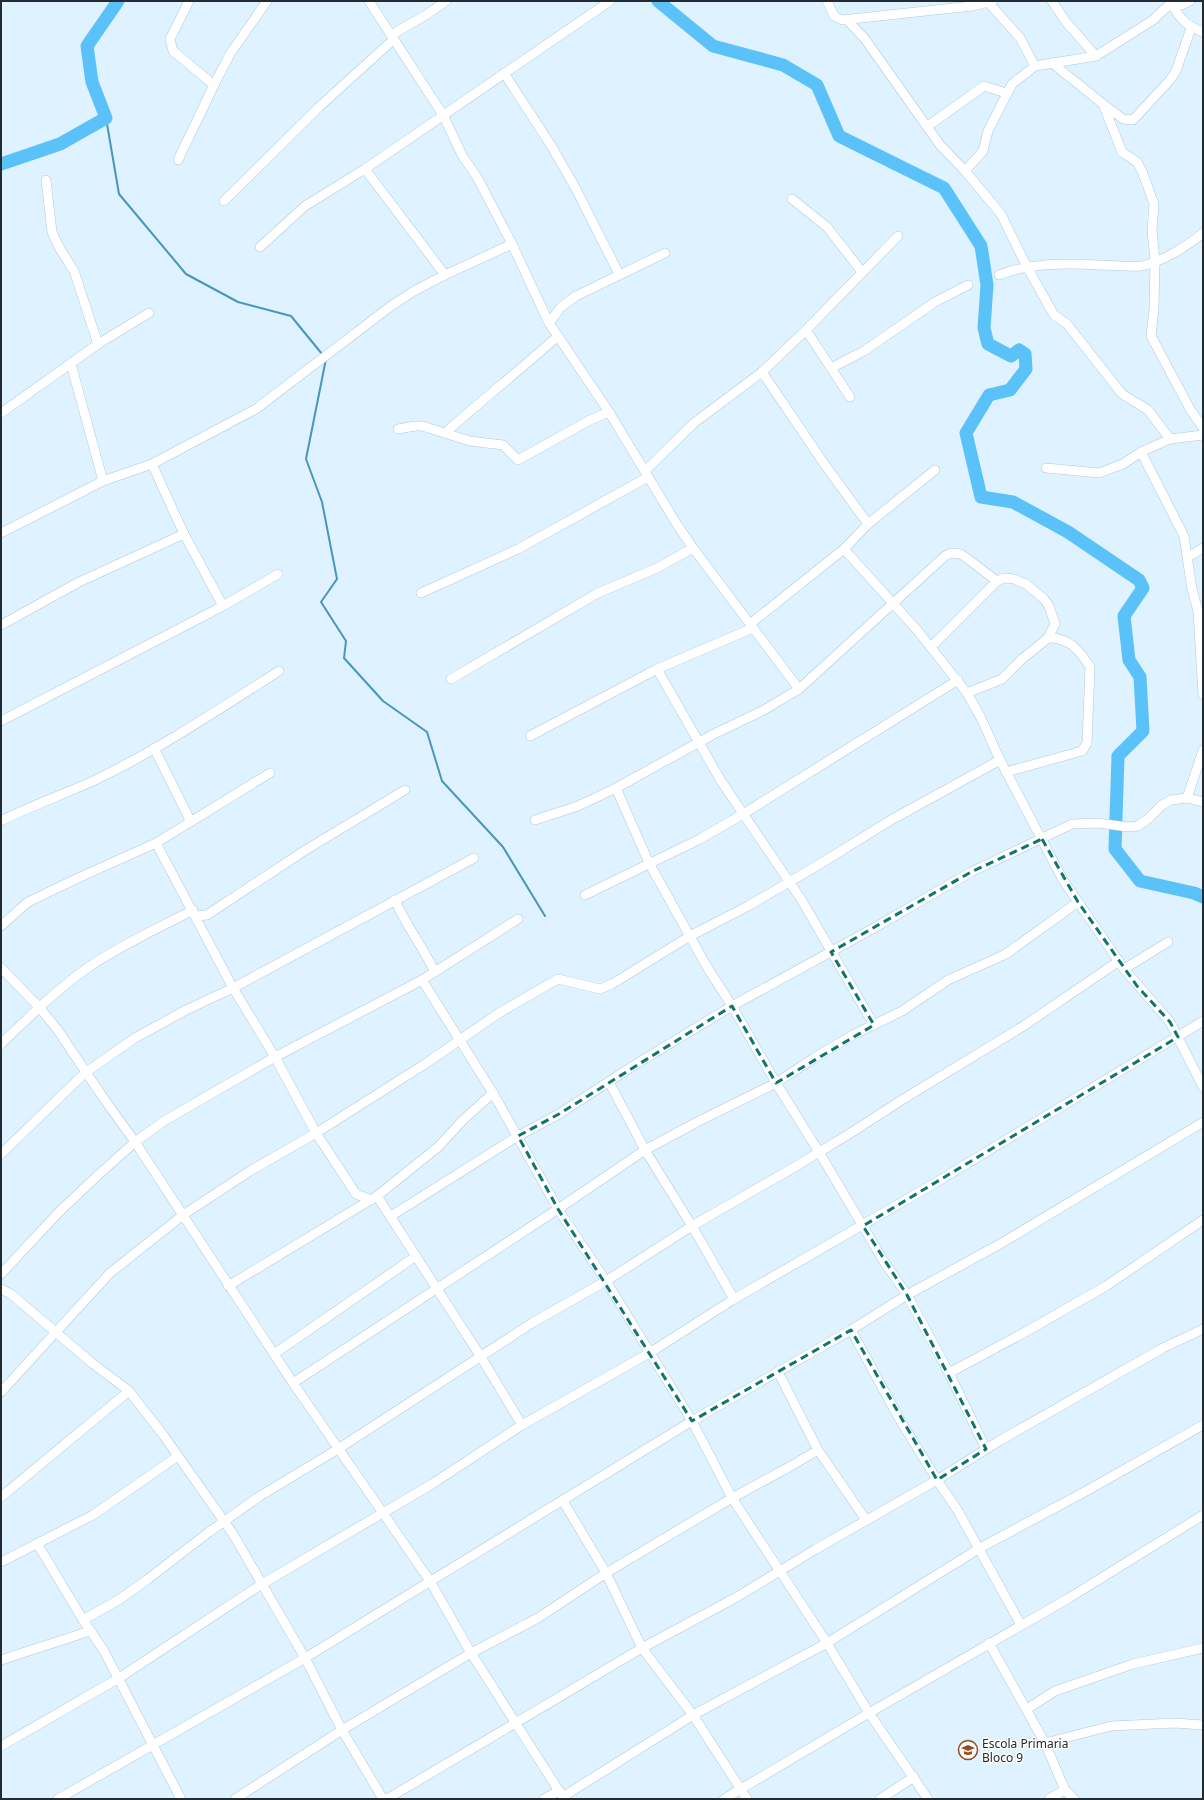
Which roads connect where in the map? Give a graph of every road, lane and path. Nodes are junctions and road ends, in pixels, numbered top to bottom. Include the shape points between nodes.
1 (189, 1) edge
2 (267, 1) edge
3 (369, 1) edge
4 (446, 1) edge
5 (610, 1) edge
6 (827, 1) edge
7 (1052, 1) edge
8 (1190, 1) edge
9 (991, 2) edge
10 (1172, 4) edge
11 (847, 20) junction
12 (1191, 28) junction
13 (1203, 32) edge
14 (393, 37) junction
15 (1096, 56) junction
16 (1052, 63) junction
17 (1034, 66) junction
18 (504, 73) junction
19 (214, 85) junction
20 (1006, 94) junction
21 (1103, 104) junction
22 (443, 115) junction
23 (928, 126) junction
24 (178, 160) dead end
25 (365, 169) junction
26 (965, 171) junction
27 (46, 180) dead end
28 (792, 199) dead end
29 (224, 201) dead end
30 (1203, 233) edge
31 (898, 236) dead end
32 (512, 244) junction
33 (260, 247) dead end
34 (665, 253) dead end
35 (1155, 262) junction
36 (1027, 267) junction
37 (862, 272) junction
38 (619, 274) junction
39 (445, 275) junction
40 (999, 275) dead end
41 (968, 285) dead end
42 (149, 313) dead end
43 (550, 323) junction
44 (806, 330) junction
45 (558, 336) junction
46 (98, 344) junction
47 (71, 364) junction
48 (831, 368) junction
49 (762, 372) junction
50 (850, 397) dead end
51 (609, 412) junction
52 (1, 413) edge
53 (1203, 428) edge
54 (398, 429) dead end
55 (445, 433) junction
56 (1203, 435) edge
57 (1170, 439) junction
58 (1141, 452) junction
59 (152, 464) junction
60 (1046, 468) dead end
61 (935, 470) dead end
62 (647, 474) junction
63 (103, 481) junction
64 (868, 524) junction
65 (1, 533) edge
66 (184, 534) junction
67 (693, 548) junction
68 (1203, 548) edge
69 (844, 549) junction
70 (1188, 557) junction
71 (278, 574) dead end
72 (997, 581) junction
73 (421, 593) dead end
74 (893, 604) junction
75 (223, 606) junction
76 (1200, 611) edge
77 (1, 625) edge
78 (751, 626) junction
79 (1048, 638) junction
80 (931, 647) junction
81 (657, 669) junction
82 (279, 671) dead end
83 (451, 679) dead end
84 (958, 680) junction
85 (799, 689) junction
86 (1202, 690) edge
87 (967, 693) junction
88 (1, 721) edge
89 (530, 736) dead end
90 (699, 744) junction
91 (154, 748) junction
92 (1203, 750) edge
93 (1000, 760) junction
94 (1006, 772) junction
95 (270, 773) dead end
96 (616, 788) junction
97 (405, 790) dead end
98 (1188, 798) junction
99 (1203, 802) edge
100 (743, 814) junction
101 (535, 820) dead end
102 (1, 821) edge
103 (191, 822) junction
104 (1042, 839) junction
105 (156, 843) junction
106 (474, 858) dead end
107 (649, 863) junction
108 (789, 882) junction
109 (585, 895) dead end
110 (395, 900) junction
111 (1078, 902) junction
112 (195, 913) junction
113 (207, 915) junction
114 (518, 919) dead end
115 (1, 926) edge
116 (202, 927) junction
117 (690, 936) junction
118 (1168, 942) dead end
119 (831, 952) junction
120 (1119, 961) junction
121 (1, 968) edge
122 (1124, 969) junction
123 (435, 972) junction
124 (422, 980) junction
125 (233, 988) junction
126 (732, 1006) junction
127 (39, 1007) junction
128 (1203, 1021) edge
129 (874, 1025) junction
130 (1178, 1037) junction
131 (460, 1040) junction
132 (1, 1044) edge
133 (275, 1058) junction
134 (86, 1072) junction
135 (609, 1082) junction
136 (776, 1083) junction
137 (1203, 1087) edge
138 (493, 1093) junction
139 (1203, 1122) edge
140 (316, 1133) junction
141 (518, 1136) junction
142 (135, 1142) junction
143 (645, 1150) junction
144 (819, 1152) junction
145 (1, 1154) edge
146 (356, 1194) junction
147 (374, 1198) junction
148 (558, 1209) junction
149 (353, 1211) junction
150 (183, 1215) junction
151 (391, 1216) junction
152 (1203, 1220) edge
153 (692, 1226) junction
154 (863, 1226) junction
155 (416, 1256) junction
156 (1, 1274) edge
157 (606, 1280) junction
158 (228, 1286) junction
159 (438, 1287) junction
160 (1, 1289) edge
161 (907, 1295) junction
162 (734, 1299) junction
163 (1203, 1329) edge
164 (851, 1330) junction
165 (55, 1331) junction
166 (651, 1352) junction
167 (274, 1354) junction
168 (481, 1357) junction
169 (778, 1372) junction
170 (949, 1373) junction
171 (293, 1383) junction
172 (129, 1391) junction
173 (1, 1392) edge
174 (692, 1421) junction
175 (522, 1425) junction
176 (1203, 1425) edge
177 (338, 1449) junction
178 (986, 1449) junction
179 (818, 1450) junction
180 (178, 1456) junction
181 (937, 1480) junction
182 (1, 1497) edge
183 (732, 1498) junction
184 (563, 1501) junction
185 (383, 1513) junction
186 (1203, 1515) edge
187 (866, 1520) junction
188 (223, 1521) junction
189 (38, 1545) junction
190 (980, 1548) junction
191 (1, 1562) edge
192 (780, 1570) junction
193 (606, 1573) junction
194 (430, 1581) junction
195 (262, 1584) junction
196 (83, 1620) junction
197 (1021, 1625) junction
198 (90, 1631) junction
199 (827, 1644) junction
200 (989, 1644) junction
201 (642, 1648) junction
202 (1203, 1648) edge
203 (471, 1653) junction
204 (305, 1658) junction
205 (1, 1660) edge
206 (119, 1678) junction
207 (1027, 1709) junction
208 (869, 1713) junction
209 (693, 1715) junction
210 (514, 1723) junction
211 (1203, 1725) edge
212 (342, 1730) junction
213 (1046, 1743) junction
214 (1, 1746) edge
215 (154, 1746) junction
216 (914, 1777) junction
217 (740, 1790) junction
218 (1065, 1790) junction
219 (562, 1795) edge
220 (58, 1799) edge
221 (181, 1799) edge
222 (235, 1799) edge
223 (383, 1799) edge
224 (387, 1799) edge
225 (544, 1799) edge
226 (724, 1799) edge
227 (747, 1799) edge
228 (880, 1799) edge
229 (928, 1799) edge
230 (1049, 1799) edge
231 (1074, 1799) edge

1 - 19 street via 170,39 171,45 174,51
2 - 19 street via 230,54
3 - 14 street
4 - 14 street
5 - 18 street
6 - 11 street via 834,16
7 - 15 street via 1066,22
8 - 10 street
9 - 11 street
9 - 17 street via 1020,38
10 - 12 street
10 - 15 street
11 - 23 street via 865,39
12 - 13 street
12 - 21 street via 1176,71 1133,120 1123,119
14 - 22 street
14 - 29 street
15 - 16 street
16 - 17 street
16 - 21 street
17 - 20 street via 1012,84
18 - 22 street
18 - 38 street via 552,147
19 - 24 street
20 - 23 street via 984,86
20 - 26 street via 988,131 983,151
21 - 35 street via 1119,147 1137,162 1154,204 1152,231
22 - 25 street
22 - 32 street via 463,157 477,177
23 - 26 street via 940,145
25 - 33 street via 305,206
25 - 39 street
26 - 36 street via 1001,214
27 - 46 street via 52,232 74,271
28 - 37 street via 827,227
30 - 35 street
31 - 37 street
32 - 39 street
32 - 43 street
34 - 38 street
35 - 36 street via 1142,266 1086,264
35 - 53 street via 1151,336
36 - 40 street
36 - 57 street via 1054,315 1067,324 1122,394 1148,410
37 - 44 street
38 - 43 street via 572,299 561,307
39 - 59 street via 391,306 256,409
41 - 48 street via 935,302 864,351
42 - 46 street
43 - 45 street
44 - 48 street
44 - 49 street
45 - 51 street
45 - 55 street
46 - 47 street
47 - 52 street
47 - 63 street
48 - 50 street
49 - 62 street via 694,423
49 - 64 street via 825,466
51 - 55 street via 588,421 520,460 515,459 506,447 499,444 470,441
51 - 62 street
54 - 55 street via 422,426
56 - 57 street
57 - 58 street
58 - 60 street via 1123,464 1099,473
58 - 70 street via 1184,536
59 - 63 street
59 - 66 street
61 - 64 street
62 - 67 street
62 - 73 street via 518,549
63 - 65 street
64 - 69 street
66 - 75 street
66 - 77 street via 79,582
67 - 78 street
67 - 83 street via 657,568 598,593
68 - 70 street
69 - 74 street
69 - 78 street
70 - 76 street via 1192,589
71 - 75 street
72 - 74 street via 961,554 951,553
72 - 79 street via 1004,578 1020,581 1044,599 1055,620
72 - 80 street
74 - 80 street
74 - 85 street
75 - 88 street
76 - 86 street
78 - 81 street
78 - 85 street
79 - 87 street via 1002,679
79 - 94 street via 1059,637 1064,640 1090,667 1087,743 1082,751
80 - 84 street
81 - 89 street
81 - 90 street
82 - 91 street
84 - 87 street
84 - 100 street
85 - 90 street
87 - 93 street
90 - 96 street
90 - 100 street
91 - 102 street via 93,781
91 - 103 street
92 - 98 street
93 - 94 street
93 - 108 street via 891,820
94 - 104 street
95 - 103 street
96 - 101 street via 578,806
96 - 107 street
97 - 113 street via 304,851
98 - 99 street
98 - 104 street via 1171,800 1162,805 1138,826 1072,824
100 - 107 street via 700,839
100 - 108 street
103 - 105 street
104 - 111 street via 1063,880
104 - 119 street via 971,872
105 - 112 street
105 - 115 street via 46,892 28,902
106 - 110 street
107 - 109 street
107 - 117 street
108 - 117 street
108 - 119 street
110 - 123 street via 401,915
110 - 125 street
111 - 120 street
111 - 129 street via 1006,954 948,980 902,1011
112 - 113 street
112 - 116 street
112 - 127 street via 119,949 86,969
113 - 116 street
114 - 123 street
116 - 125 street
117 - 126 street
117 - 131 street via 600,989 562,980 554,981 499,1013
118 - 122 street
119 - 126 street
119 - 129 street
120 - 122 street
120 - 144 street via 1025,1025
121 - 127 street
122 - 130 street via 1170,1022
123 - 124 street
124 - 131 street
124 - 133 street
125 - 133 street
125 - 134 street via 135,1038
126 - 135 street
126 - 136 street
127 - 132 street
127 - 134 street
128 - 130 street
129 - 136 street via 814,1058
130 - 137 street
130 - 154 street
131 - 138 street
131 - 140 street
133 - 140 street
133 - 142 street via 164,1121
134 - 142 street
134 - 145 street
135 - 141 street via 559,1114
135 - 143 street
136 - 143 street
136 - 144 street
138 - 141 street
138 - 147 street via 438,1147
139 - 161 street via 1000,1244
140 - 146 street
140 - 150 street via 250,1171
141 - 148 street
141 - 151 street
142 - 150 street
142 - 156 street via 59,1212
143 - 148 street
143 - 153 street
144 - 153 street
144 - 154 street
146 - 147 street
146 - 149 street
147 - 149 street
147 - 151 street
148 - 157 street
148 - 159 street
149 - 158 street
150 - 158 street
150 - 165 street via 110,1273
151 - 155 street
152 - 170 street via 1106,1286
153 - 157 street
153 - 162 street
154 - 161 street
154 - 162 street
155 - 159 street
155 - 167 street
157 - 166 street
157 - 168 street via 532,1323
158 - 167 street
159 - 168 street
159 - 171 street
160 - 165 street via 11,1294
161 - 164 street
161 - 170 street
162 - 166 street
163 - 178 street via 1163,1348
164 - 169 street
164 - 181 street via 900,1420
165 - 172 street
165 - 173 street
166 - 174 street
166 - 175 street
167 - 171 street
168 - 175 street
168 - 177 street
169 - 174 street
169 - 179 street
170 - 178 street
171 - 177 street
172 - 180 street
172 - 182 street
174 - 183 street
174 - 184 street
175 - 185 street
176 - 190 street
177 - 185 street
177 - 188 street
178 - 181 street
179 - 183 street
179 - 187 street
180 - 188 street
180 - 189 street via 93,1515
181 - 187 street
181 - 190 street
183 - 192 street
183 - 193 street
184 - 193 street
184 - 194 street
185 - 194 street
185 - 195 street
186 - 197 street
187 - 192 street
188 - 195 street
188 - 196 street via 120,1599
189 - 191 street
189 - 196 street
190 - 197 street
190 - 199 street
192 - 199 street
192 - 201 street via 708,1613
193 - 201 street
193 - 203 street via 538,1618
194 - 203 street
194 - 204 street
195 - 204 street
195 - 206 street
196 - 198 street
197 - 200 street
198 - 205 street
198 - 206 street
199 - 208 street
199 - 209 street
200 - 207 street
200 - 208 street
201 - 209 street
201 - 210 street
202 - 207 street via 1133,1664 1055,1691
203 - 210 street
203 - 212 street
204 - 212 street
204 - 215 street
206 - 214 street
206 - 215 street
207 - 213 street
208 - 216 street
208 - 217 street
209 - 217 street
209 - 219 street
210 - 219 street
210 - 224 street
211 - 213 street via 1175,1723 1111,1726
212 - 222 street
212 - 223 street
213 - 218 street
215 - 220 street
215 - 221 street
216 - 228 street
216 - 229 street
217 - 226 street
217 - 227 street
218 - 230 street
218 - 231 street
219 - 225 street

